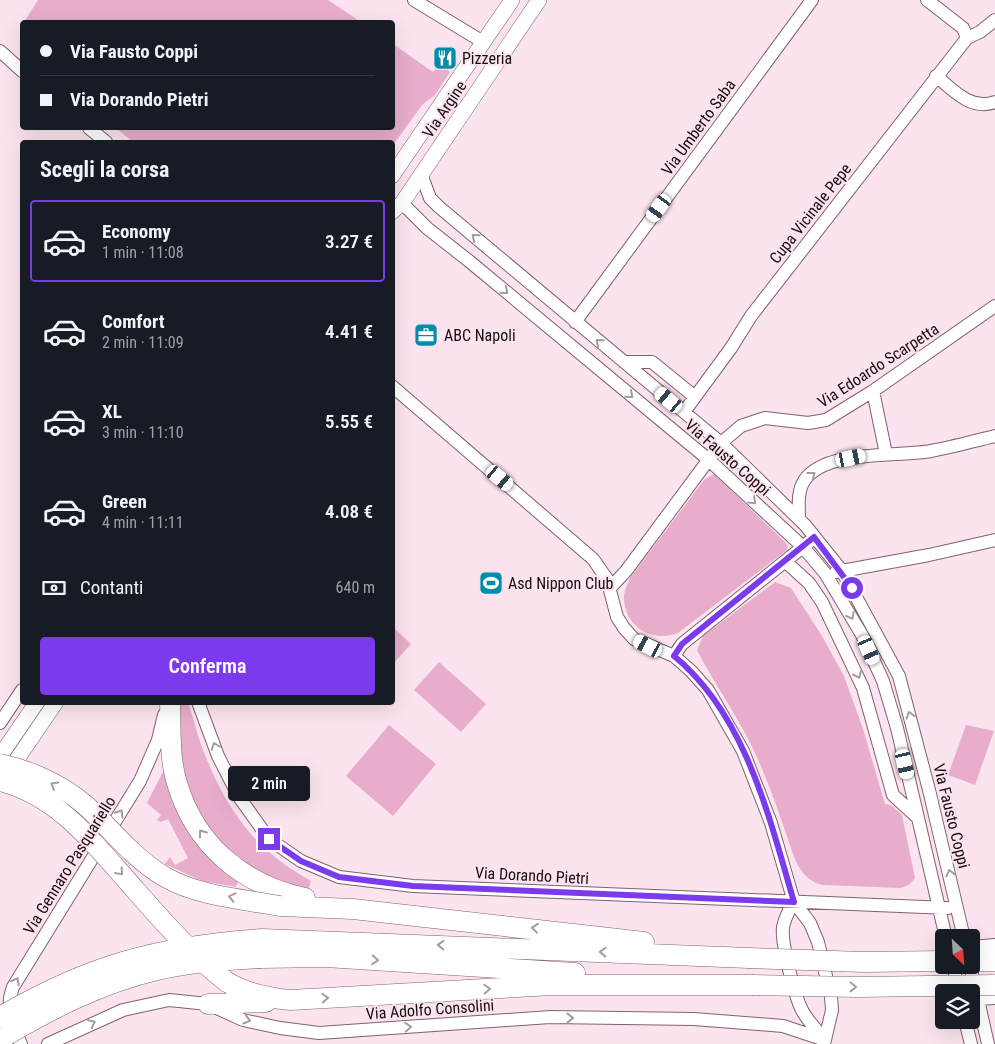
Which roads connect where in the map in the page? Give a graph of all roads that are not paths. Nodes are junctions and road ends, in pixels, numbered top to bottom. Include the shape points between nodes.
1 (414, 0) edge
2 (512, 0) edge
3 (540, 0) edge
4 (812, 0) edge
5 (927, 0) edge
6 (995, 20) edge
7 (967, 38) junction
8 (482, 42) junction
9 (0, 51) edge
10 (20, 68) edge
11 (936, 76) junction
12 (995, 102) edge
13 (91, 130) edge
14 (104, 140) edge
15 (395, 172) edge
16 (421, 174) junction
17 (397, 207) edge
18 (995, 306) edge
19 (575, 322) junction
20 (624, 362) junction
21 (395, 389) edge
22 (873, 391) junction
23 (695, 397) junction
24 (684, 412) junction
25 (995, 436) edge
26 (721, 443) junction
27 (886, 454) junction
28 (709, 460) junction
29 (799, 519) junction
30 (814, 537) junction
31 (995, 540) edge
32 (803, 547) junction
33 (786, 562) junction
34 (842, 571) junction
35 (825, 573) junction
36 (610, 588) junction
37 (674, 656) junction
38 (20, 693) edge
39 (35, 705) edge
40 (54, 705) edge
41 (167, 705) edge
42 (168, 705) edge
43 (199, 705) edge
44 (0, 723) edge
45 (0, 756) edge
46 (0, 764) edge
47 (0, 783) edge
48 (917, 817) junction
49 (794, 902) junction
50 (940, 908) junction
51 (958, 908) junction
52 (353, 909) junction
53 (944, 929) edge
54 (962, 929) edge
55 (995, 945) edge
56 (980, 946) edge
57 (261, 948) junction
58 (722, 957) junction
59 (995, 960) edge
60 (935, 961) edge
61 (980, 961) edge
62 (752, 985) junction
63 (995, 985) edge
64 (995, 998) edge
65 (980, 999) edge
66 (291, 1000) junction
67 (208, 1004) junction
68 (980, 1008) edge
69 (0, 1017) edge
70 (967, 1029) edge
71 (0, 1039) edge
72 (826, 1042) edge
73 (21, 1044) edge
74 (48, 1044) edge
75 (971, 1044) edge
76 (988, 1044) edge

1 - 8 street
2 - 8 street, Via Argine
3 - 16 street, Via Argine
4 - 19 street, Via Umberto Saba
5 - 7 street via 963,28
6 - 7 street
7 - 11 street, Cupa Vicinale Pepe
8 - 15 street, Via Argine
9 - 10 street
11 - 12 street via 972,103 986,105
11 - 23 street, Cupa Vicinale Pepe via 751,316
13 - 14 street
16 - 17 street, Via Argine
19 -> 16 street, Via Fausto Coppi via 439,207 430,198
17 -> 28 street, Via Fausto Coppi via 469,261
18 - 22 street, Via Edoardo Scarpetta
20 -> 19 street, Via Fausto Coppi
20 - 23 street, Via Fausto Coppi via 652,362
20 - 24 street, Via Fausto Coppi
21 - 36 street via 602,567
22 - 26 street, Via Edoardo Scarpetta via 822,421 808,423 765,418 741,426
22 - 27 street
23 - 24 street, Cupa Vicinale Pepe
24 - 26 street, Via Fausto Coppi
25 - 27 street via 931,450
26 - 28 street, Via Edoardo Scarpetta
26 - 29 street, Via Fausto Coppi
29 -> 27 street via 801,488 810,475 840,460
28 -> 32 street, Via Fausto Coppi
28 - 36 street, Via Edoardo Scarpetta
29 - 30 street, Via Fausto Coppi
30 - 32 street
30 - 34 street, Via Fausto Coppi
31 - 34 street
32 - 33 street
32 - 35 street, Via Fausto Coppi
33 - 37 street via 682,644
33 -> 48 street, Via Fausto Coppi via 809,583 822,602 863,688 893,795
34 - 35 street
51 -> 34 street, Via Fausto Coppi via 899,676
35 -> 48 street, Via Fausto Coppi via 862,635 883,681
36 - 37 street via 617,617 634,639
37 - 49 street via 708,690 743,751 771,823
38 - 44 street
39 - 45 street
40 - 47 street
73 -> 41 street, Via Gennaro Pasquariello via 10,1017 13,987 140,781 158,740
52 -> 42 highway via 282,893 254,881 227,862 191,817 176,782
49 -> 43 street, Via Dorando Pietri via 413,886 339,877 301,861 269,839 239,797 218,756
52 -> 46 highway, bridge via 280,906 192,888 165,877 120,842 96,814 67,792 36,775
47 -> 66 highway, bridge via 13,785 48,801 78,825 197,956 227,982 256,995
48 - 50 street, Via Fausto Coppi
49 - 50 street, Via Dorando Pietri
49 - 72 street via 810,922 818,942 831,997
49 - 72 street via 787,914 783,940 797,1000
50 - 51 street, Via Dorando Pietri
50 - 53 street, Via Fausto Coppi
51 - 54 street, Via Fausto Coppi
58 -> 52 highway via 657,944
55 - 56 street
58 -> 57 highway
57 -> 62 highway via 326,956
57 - 69 highway, bridge via 206,943 152,953 88,972
57 - 71 highway, bridge via 209,962 157,970 92,992 46,1012
58 - 60 highway, bridge
59 - 61 highway
62 -> 63 highway, bridge via 859,988
66 -> 62 highway via 552,985
64 - 65 street
66 - 67 highway
67 -> 72 street, Via Adolfo Consolini via 243,1020 319,1033 550,1018 694,1019 782,1026
74 -> 67 street, Via Adolfo Consolini via 102,1018 145,1003 169,1000
68 - 76 street
70 - 75 street

